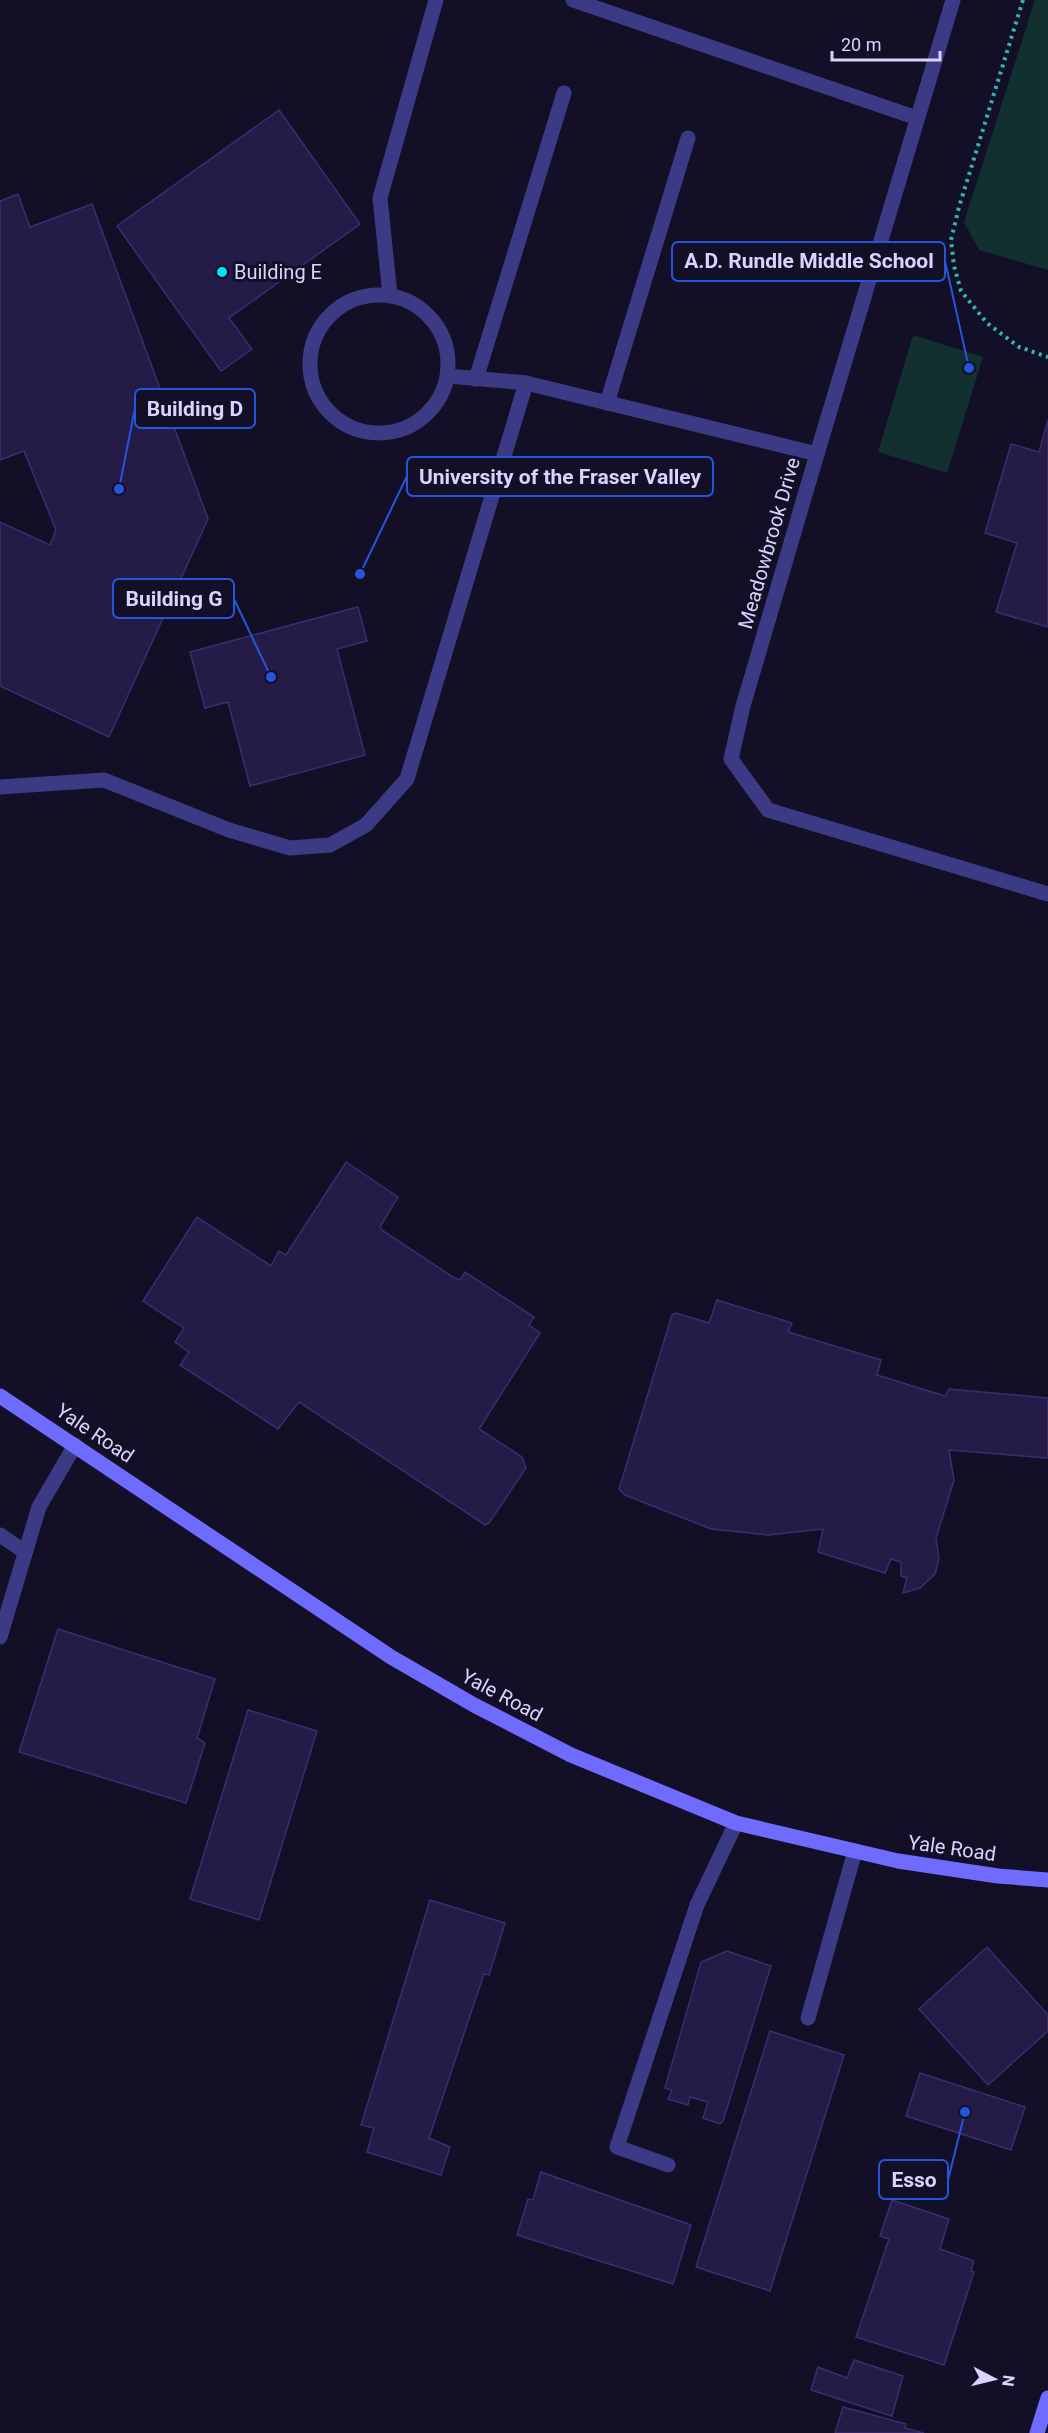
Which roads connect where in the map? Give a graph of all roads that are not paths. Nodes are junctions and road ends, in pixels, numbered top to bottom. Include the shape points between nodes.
1 (436, 0) edge
2 (573, 0) edge
3 (953, 0) edge
4 (599, 4) edge
5 (564, 93) dead end
6 (917, 118) junction
7 (688, 138) dead end
8 (390, 295) junction
9 (448, 376) junction
10 (477, 379) junction
11 (526, 383) junction
12 (607, 403) junction
13 (817, 454) junction
14 (0, 786) edge
15 (1048, 894) edge
16 (0, 1396) edge
17 (75, 1445) junction
18 (0, 1535) edge
19 (25, 1552) junction
20 (0, 1637) edge
21 (736, 1823) junction
22 (855, 1851) junction
23 (1048, 1880) edge
24 (808, 2018) dead end
25 (668, 2165) dead end
26 (1048, 2398) edge
27 (1037, 2433) edge

1 - 8 street via 380,198
2 - 4 street
3 - 6 street, Meadowbrook Drive
4 - 6 street
5 - 10 street
6 - 13 street, Meadowbrook Drive
7 - 12 street
8 - 9 street via 411,302 429,315 442,333 449,354
8 - 9 street via 369,295 347,302 330,315 317,333 310,354 311,378 319,400 335,419 357,430 381,434 404,430 425,417 440,398
9 - 10 street
10 - 11 street
11 - 12 street
11 - 14 street via 407,778 366,825 330,844 290,848 229,830 104,780
12 - 13 street
13 - 15 street, Meadowbrook Drive via 743,706 732,759 768,810
16 - 17 main road, Yale Road
17 - 19 street via 39,1507
17 - 21 main road, Yale Road via 391,1657 571,1755
18 - 19 street
19 - 20 street
21 - 22 main road, Yale Road
21 - 25 street via 697,1905 617,2147
22 - 23 main road, Yale Road via 898,1861
22 - 24 street
26 - 27 main road

